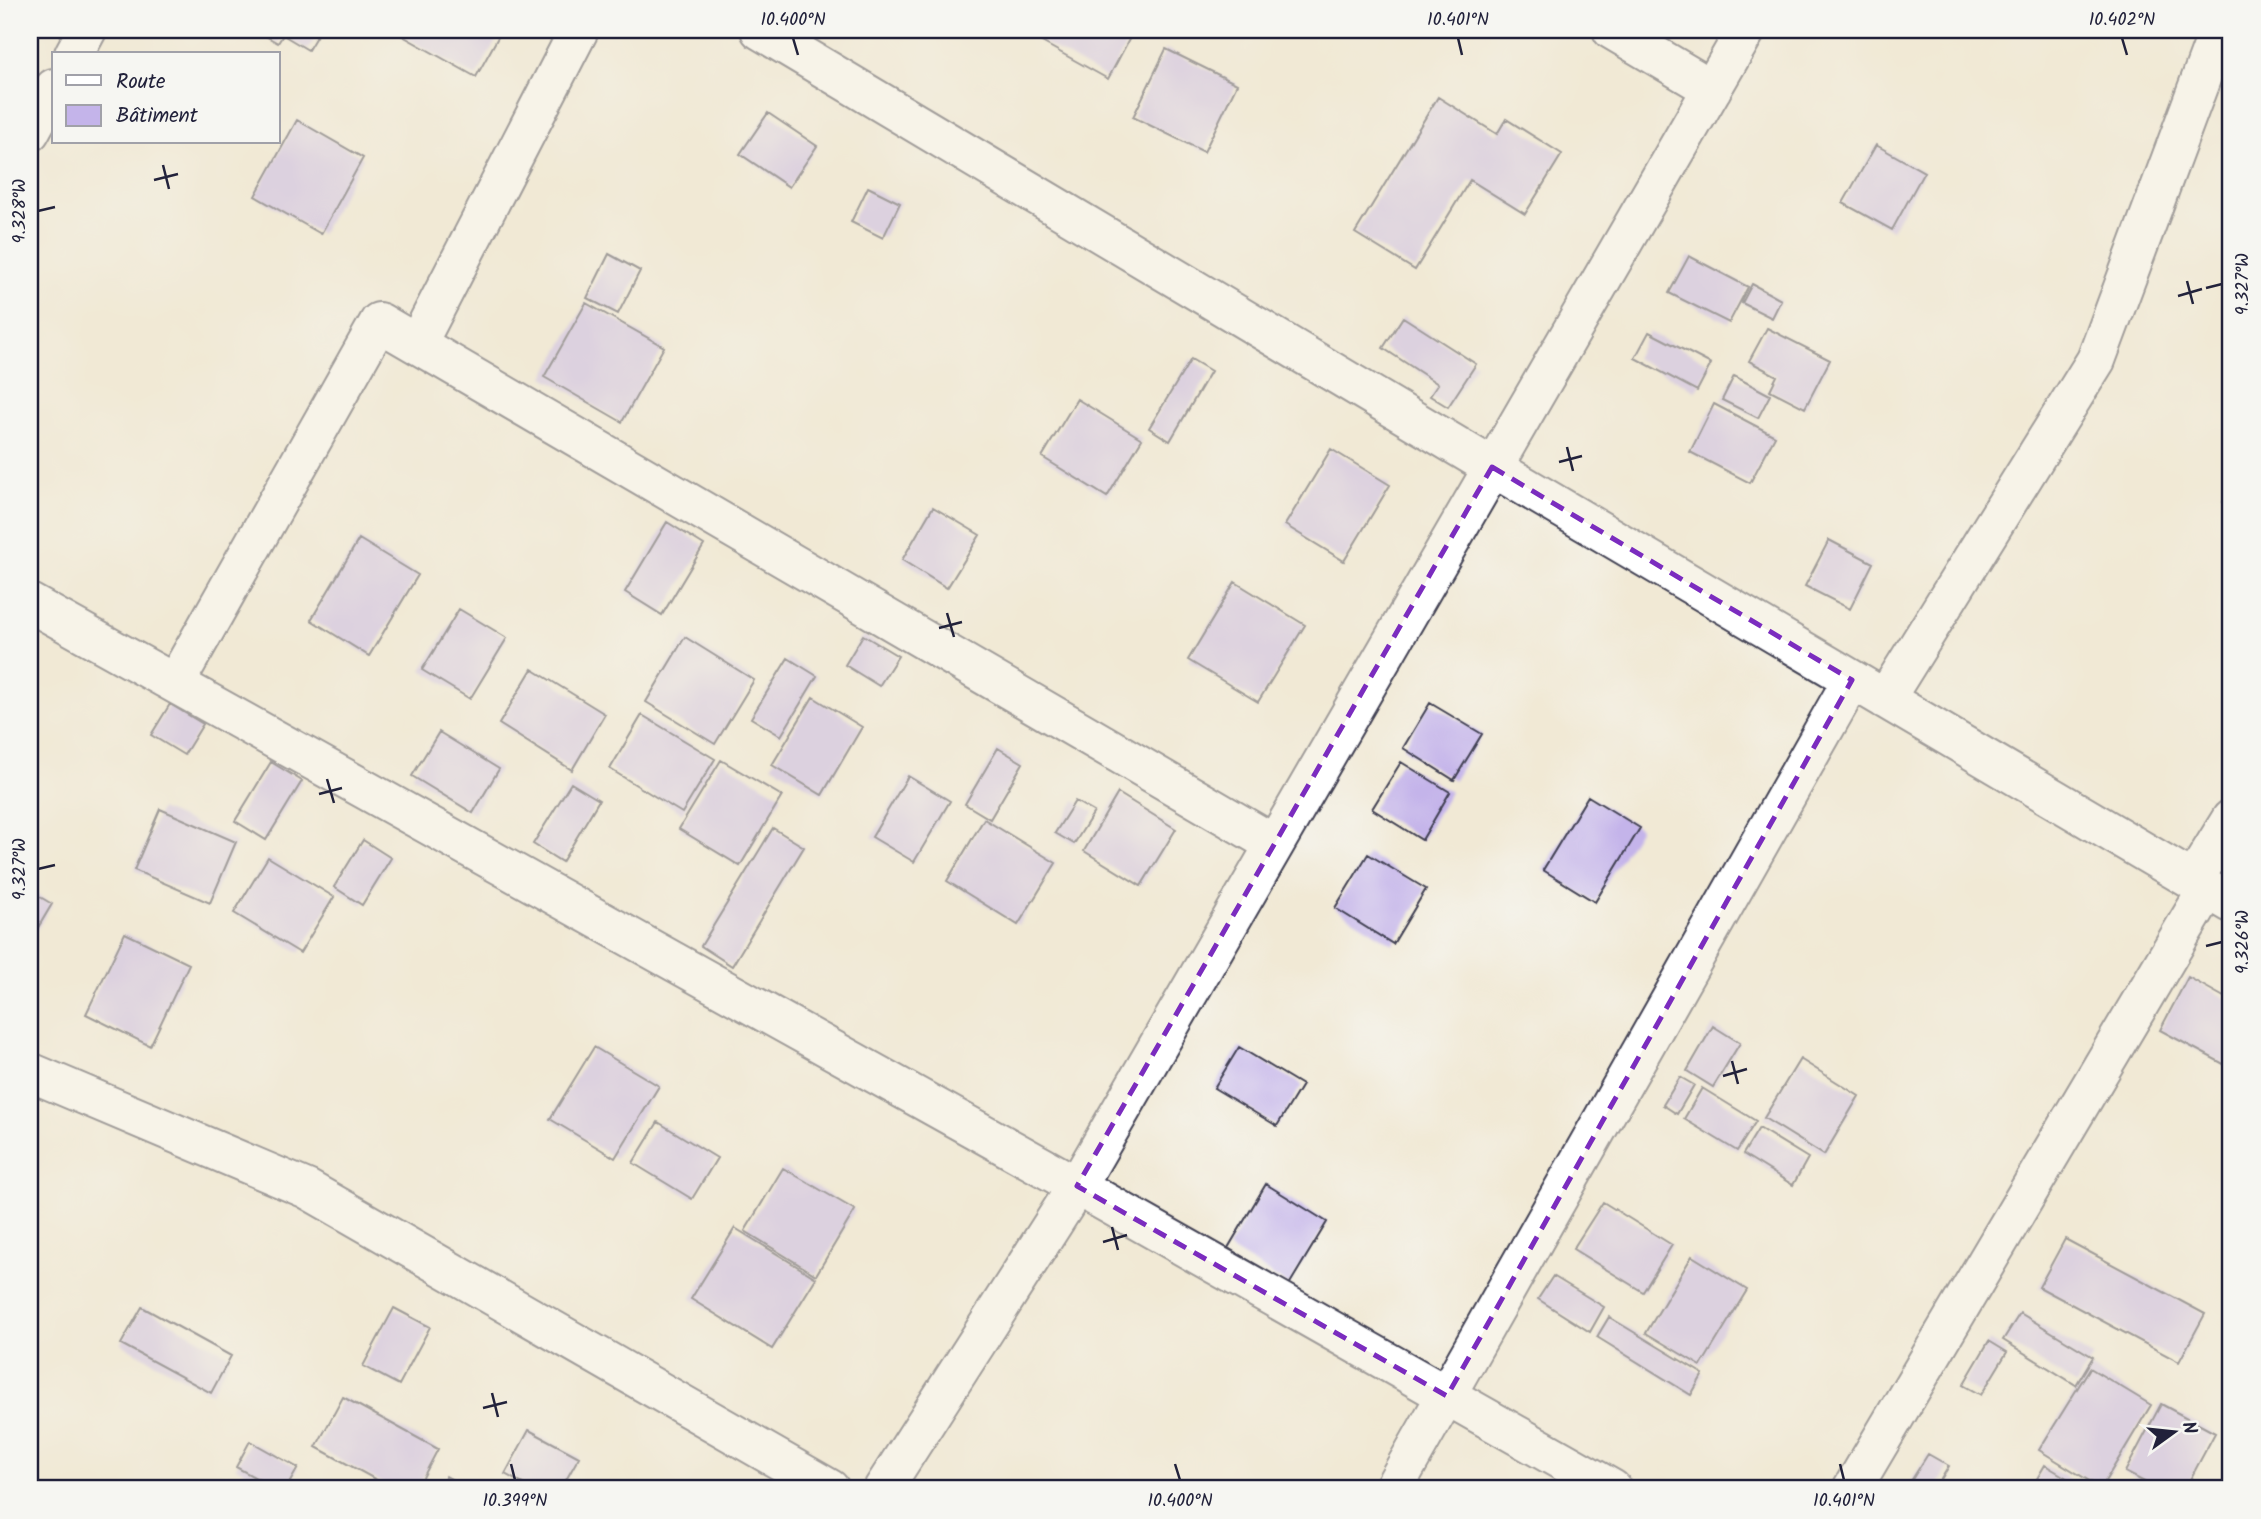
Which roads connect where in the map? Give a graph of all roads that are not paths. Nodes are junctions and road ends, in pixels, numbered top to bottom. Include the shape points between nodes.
1 (87, 30) edge
2 (579, 30) edge
3 (760, 30) edge
4 (1612, 30) edge
5 (1746, 30) edge
6 (2220, 30) edge
7 (75, 52) edge
8 (1712, 89) junction
9 (52, 93) edge
10 (30, 132) edge
11 (417, 344) junction
12 (1492, 467) junction
13 (30, 603) edge
14 (1852, 680) junction
15 (175, 683) junction
16 (1885, 699) junction
17 (2231, 819) edge
18 (1274, 844) junction
19 (2210, 892) edge
20 (30, 1072) edge
21 (1077, 1186) junction
22 (1447, 1396) junction
23 (830, 1489) edge
24 (883, 1489) edge
25 (1393, 1489) edge
26 (1612, 1489) edge
27 (1852, 1489) edge

1 - 7 street
2 - 11 street
3 - 12 street
4 - 8 street
5 - 8 street
6 - 16 street via 2096,360
8 - 12 street
9 - 10 street
11 - 15 street via 379,322
11 - 18 street
12 - 14 street
12 - 18 street
13 - 15 street
14 - 16 street
14 - 22 street
15 - 21 street
16 - 19 street
17 - 19 street
18 - 21 street
19 - 27 street
20 - 23 street via 307,1189
21 - 22 street
21 - 24 street
22 - 25 street
22 - 26 street

